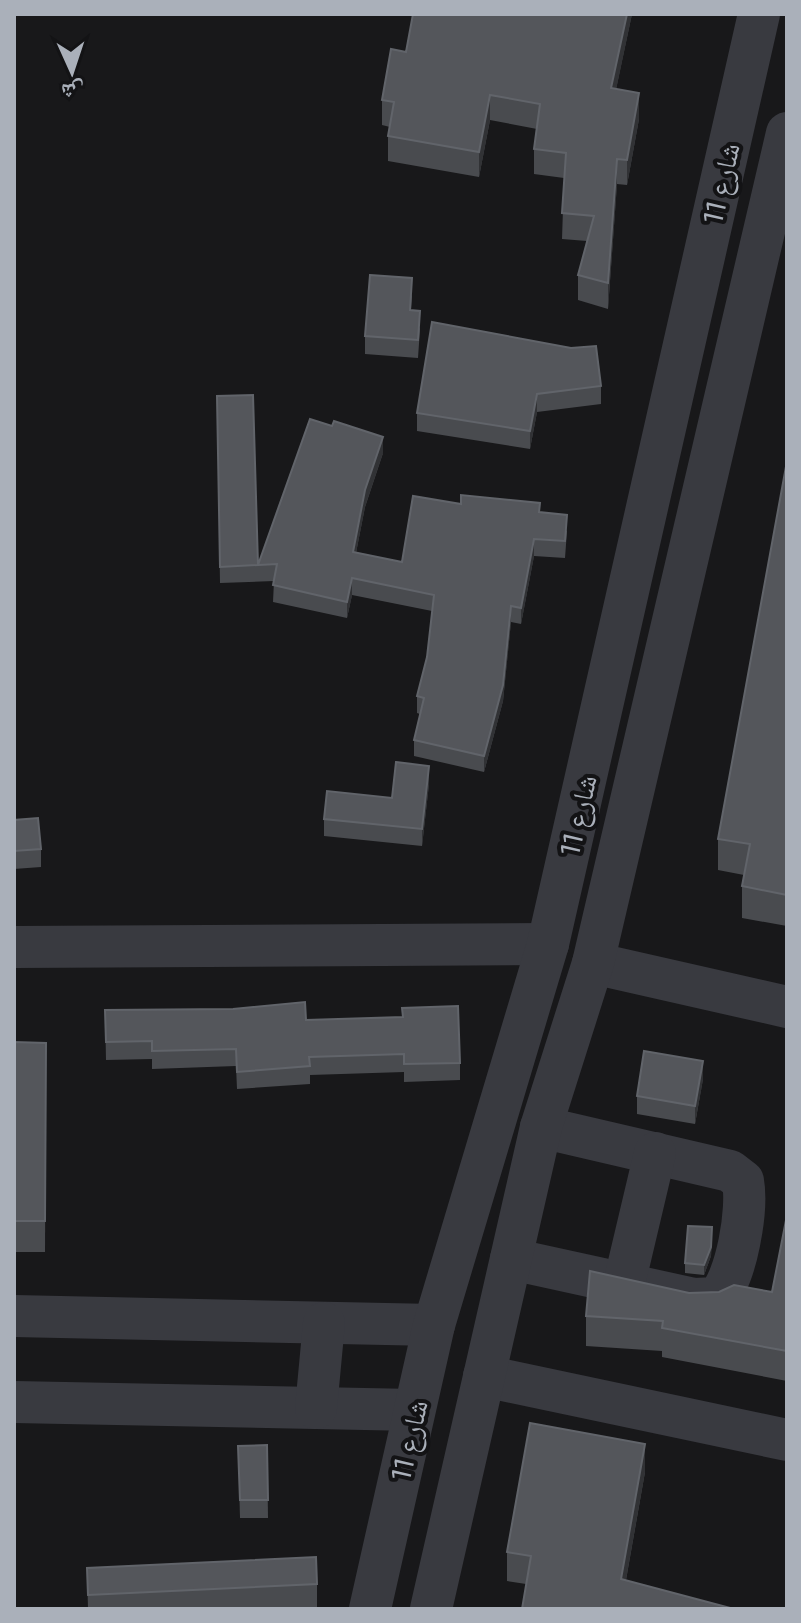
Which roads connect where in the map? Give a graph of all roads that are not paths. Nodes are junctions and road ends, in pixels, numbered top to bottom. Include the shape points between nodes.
1 (759, 14) edge
2 (787, 133) edge
3 (548, 944) junction
4 (14, 947) edge
5 (593, 963) junction
6 (787, 1007) edge
7 (541, 1127) junction
8 (655, 1153) junction
9 (511, 1259) junction
10 (624, 1284) junction
11 (14, 1316) edge
12 (324, 1323) junction
13 (434, 1325) junction
14 (484, 1376) junction
15 (14, 1402) edge
16 (316, 1408) junction
17 (414, 1410) junction
18 (787, 1440) edge
19 (370, 1609) edge
20 (431, 1609) edge

1 - 3 street, شارع 11
2 - 5 street, شارع 11
3 - 4 street
3 - 13 street, شارع 11
5 - 6 street
5 - 7 street, شارع 11
7 - 8 street
7 - 9 street, شارع 11
8 - 10 street
8 - 10 street via 730,1171 743,1181 746,1199 728,1286 717,1298 694,1299
9 - 10 street
9 - 14 street, شارع 11
11 - 12 street
12 - 13 street
12 - 16 street
13 - 17 street, شارع 11
14 - 18 street
14 - 20 street, شارع 11
15 - 16 street
16 - 17 street
17 - 19 street, شارع 11

